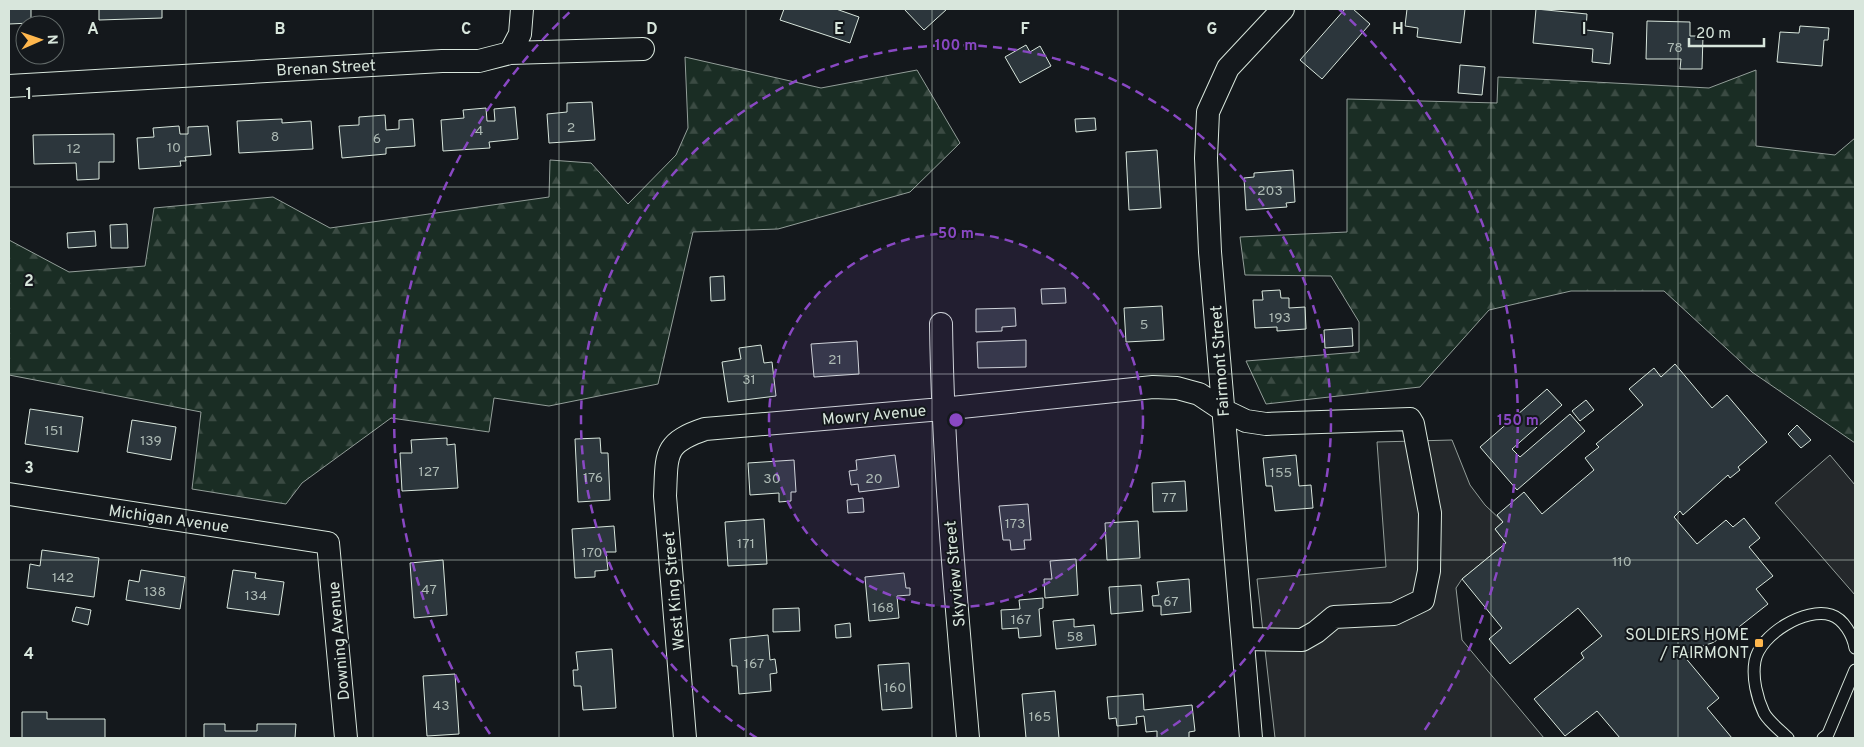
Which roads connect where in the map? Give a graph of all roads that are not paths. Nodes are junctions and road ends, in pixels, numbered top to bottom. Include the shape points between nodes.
1 (522, 9) edge
2 (1283, 9) edge
3 (643, 48) dead end
4 (510, 54) junction
5 (9, 86) edge
6 (941, 324) dead end
7 (942, 409) junction
8 (1223, 410) junction
9 (673, 444) joint
10 (9, 494) edge
11 (328, 543) joint
12 (1243, 639) junction
13 (1855, 648) edge
14 (1855, 670) edge
15 (346, 738) edge
16 (685, 738) edge
17 (968, 738) edge
18 (1251, 738) edge
19 (1788, 738) edge
20 (1823, 738) edge

1 - 4 street via 520,34
2 - 8 street, Fairmont Street via 1228,68 1208,112 1206,158
3 - 4 street, Brenan Street
4 - 5 street, Brenan Street via 480,61
6 - 7 street, Skyview Street
7 - 8 street, Mowry Avenue via 1153,387 1177,388 1199,394
7 - 9 street, Mowry Avenue via 705,428
7 - 17 street, Skyview Street
8 - 12 street, Fairmont Street
8 - 12 street, Mowry Avenue via 1246,421 1266,424 1410,419 1414,424 1430,514 1429,572 1422,600 1394,614 1334,617 1302,640
9 - 16 street, West King Street via 666,466 665,496
10 - 11 street, Michigan Avenue
11 - 15 street, Downing Avenue
12 - 18 street, Fairmont Street
13 - 19 lane via 1843,624 1833,615 1820,614 1796,619 1764,644 1755,660 1756,689 1765,715
14 - 20 lane via 1828,734

